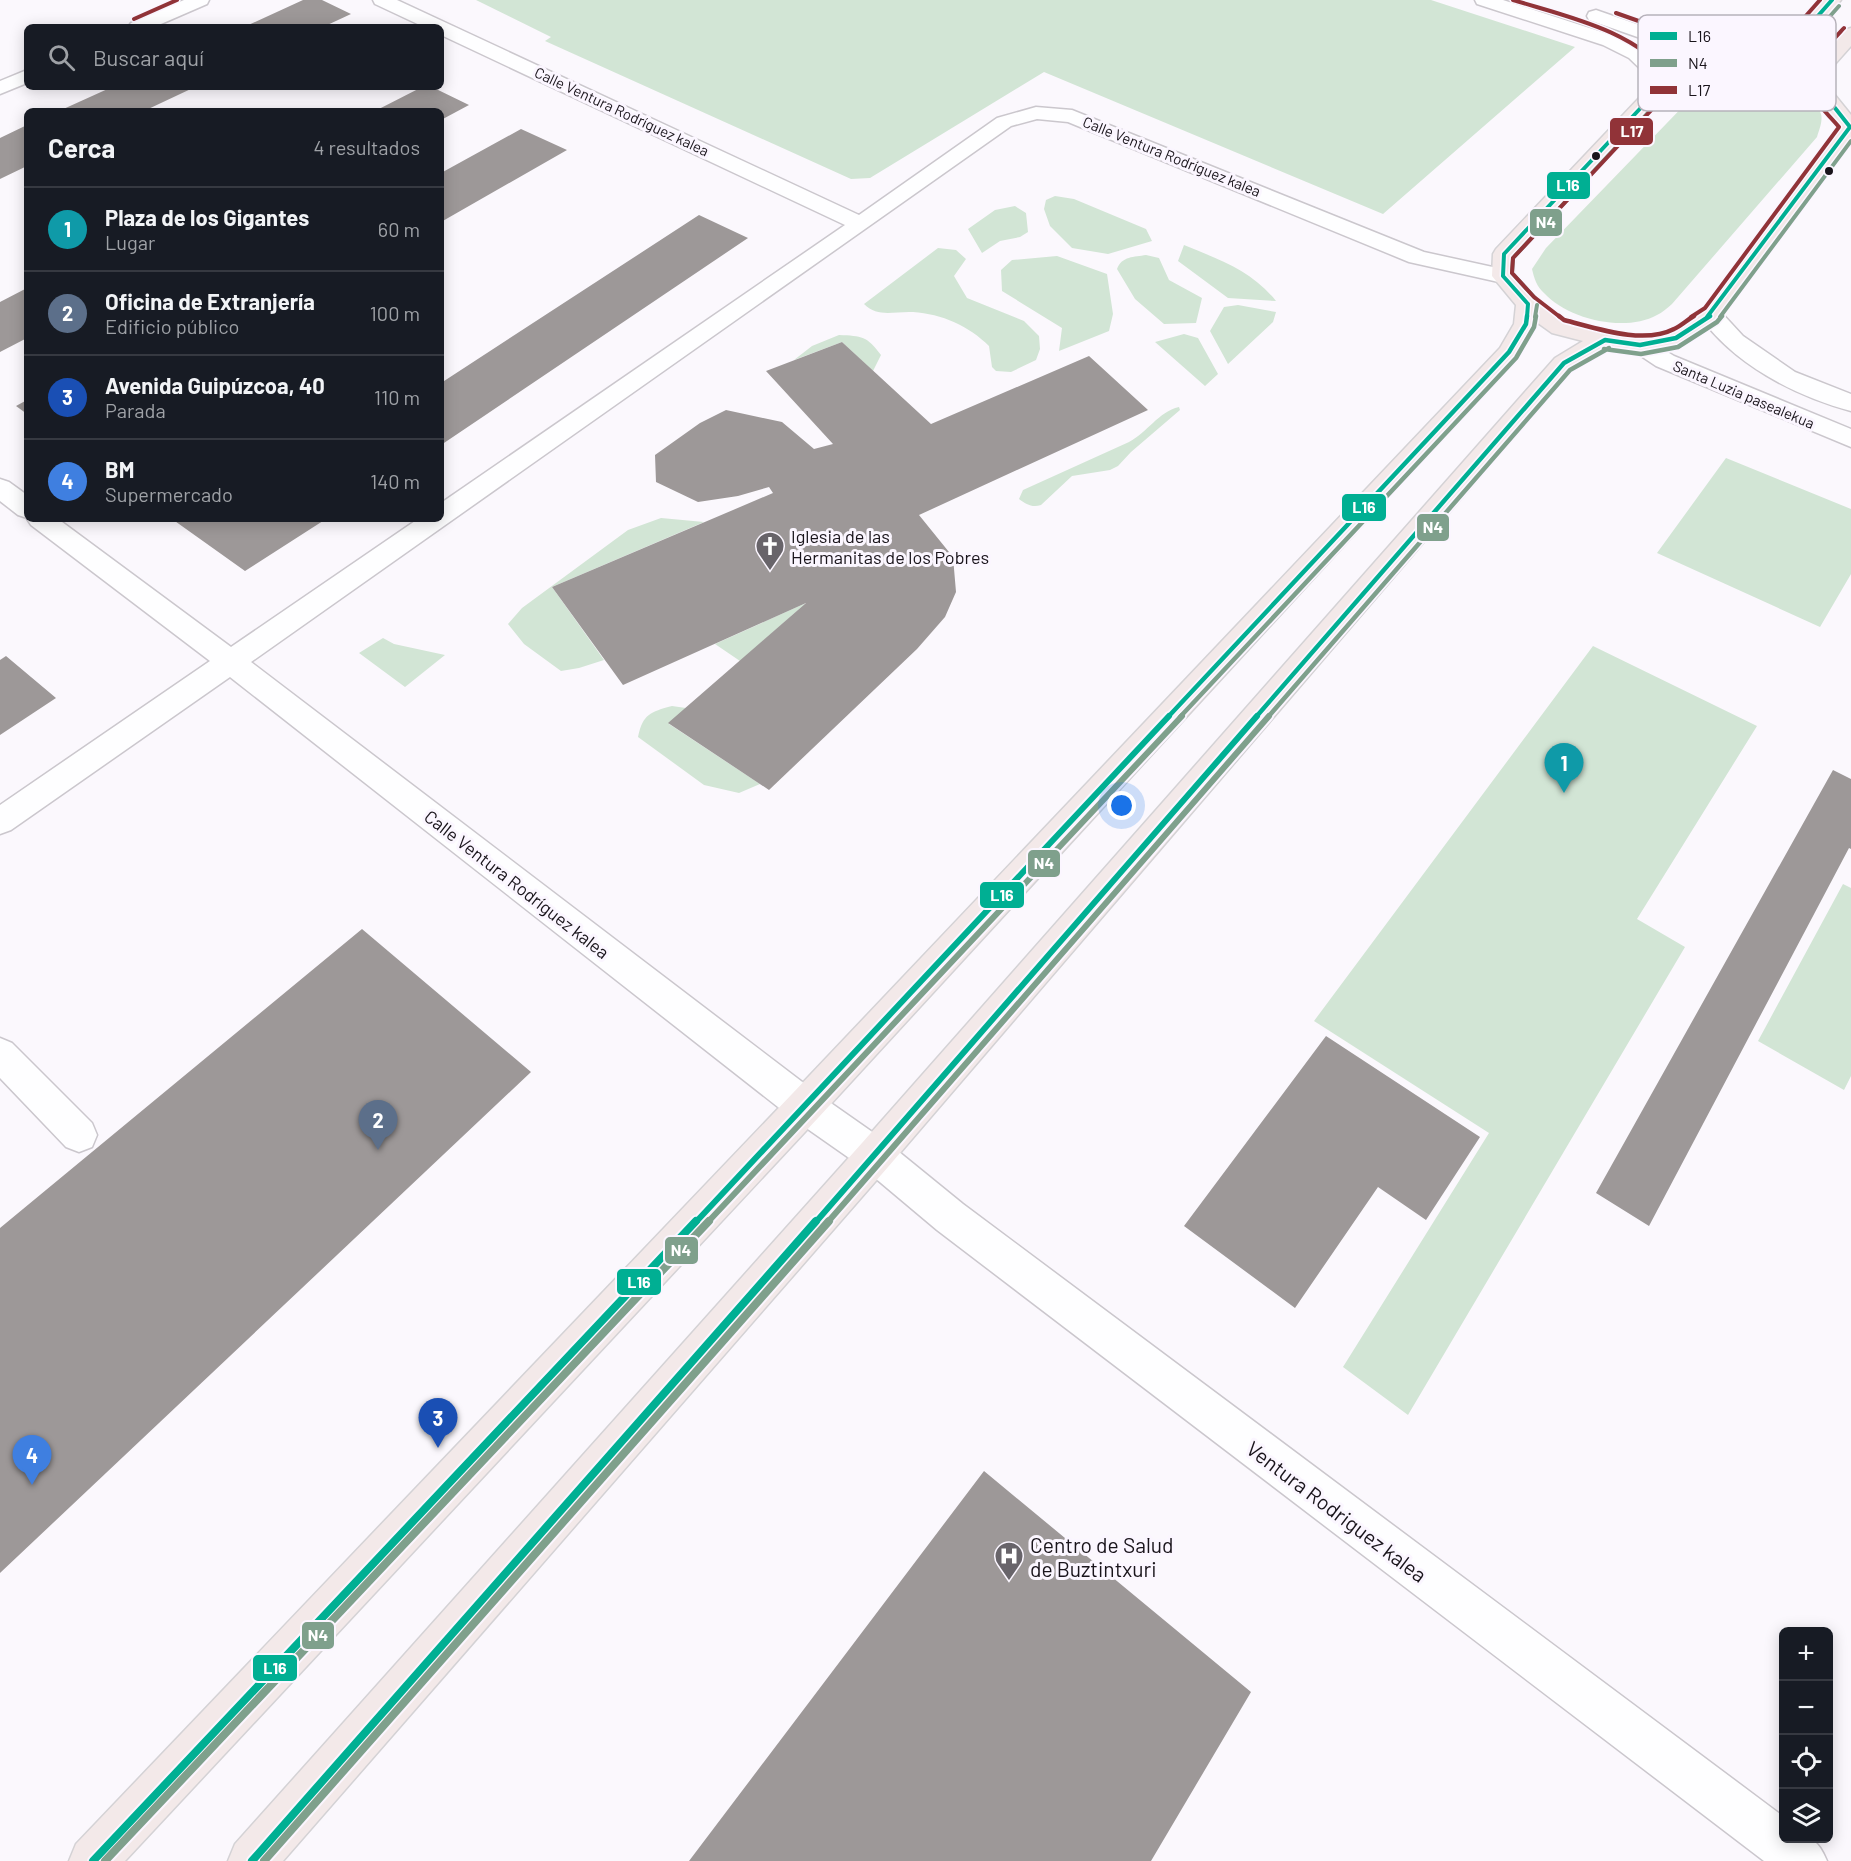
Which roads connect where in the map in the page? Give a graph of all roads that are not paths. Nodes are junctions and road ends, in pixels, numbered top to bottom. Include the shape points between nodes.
1 (200, 0) edge
2 (382, 0) edge
3 (1484, 0) edge
4 (1547, 0) edge
5 (1832, 0) edge
6 (1819, 15) edge
7 (145, 24) edge
8 (433, 24) edge
9 (444, 29) edge
10 (1638, 30) edge
11 (1851, 34) edge
12 (1836, 51) edge
13 (1638, 56) edge
14 (24, 77) edge
15 (0, 88) edge
16 (1836, 109) edge
17 (1638, 111) edge
18 (861, 224) junction
19 (1503, 276) junction
20 (1528, 304) junction
21 (1711, 315) junction
22 (1605, 340) junction
23 (1640, 345) junction
24 (1851, 403) edge
25 (1851, 439) edge
26 (0, 488) edge
27 (24, 507) edge
28 (444, 514) edge
29 (44, 522) edge
30 (433, 522) edge
31 (229, 663) junction
32 (0, 821) edge
33 (0, 1054) edge
34 (805, 1106) junction
35 (79, 1135) dead end
36 (875, 1155) junction
37 (93, 1861) edge
38 (252, 1861) edge
39 (1803, 1861) edge

1 - 7 street
2 - 8 street, Calle Ventura Rodríguez kalea
3 - 13 street via 1610,41
4 - 10 street
5 - 6 main road
9 - 18 street, Calle Ventura Rodríguez kalea
11 - 12 main road
14 - 15 street
16 - 21 main road via 1850,127
17 - 19 main road via 1504,254
18 - 19 street, Calle Ventura Rodríguez kalea via 1004,122 1036,113 1072,116 1417,257
18 - 28 street, Calle Ventura Rodríguez kalea
19 - 20 main road
20 - 22 main road via 1560,328
20 - 34 main road via 1526,324 1509,352
21 - 23 main road via 1676,338
21 - 24 street, Santa Luzia pasealekua via 1735,341 1786,377
22 - 23 main road
22 - 36 main road via 1564,363
23 - 25 street, Santa Luzia pasealekua via 1665,361
26 - 27 street
29 - 31 street, Calle Ventura Rodríguez kalea
30 - 31 street
31 - 32 street
31 - 34 street, Calle Ventura Rodríguez kalea
33 - 35 street
34 - 36 street, Calle Ventura Rodríguez kalea
34 - 37 main road
36 - 38 main road
36 - 39 street, Ventura Rodriguez kalea via 950,1217

